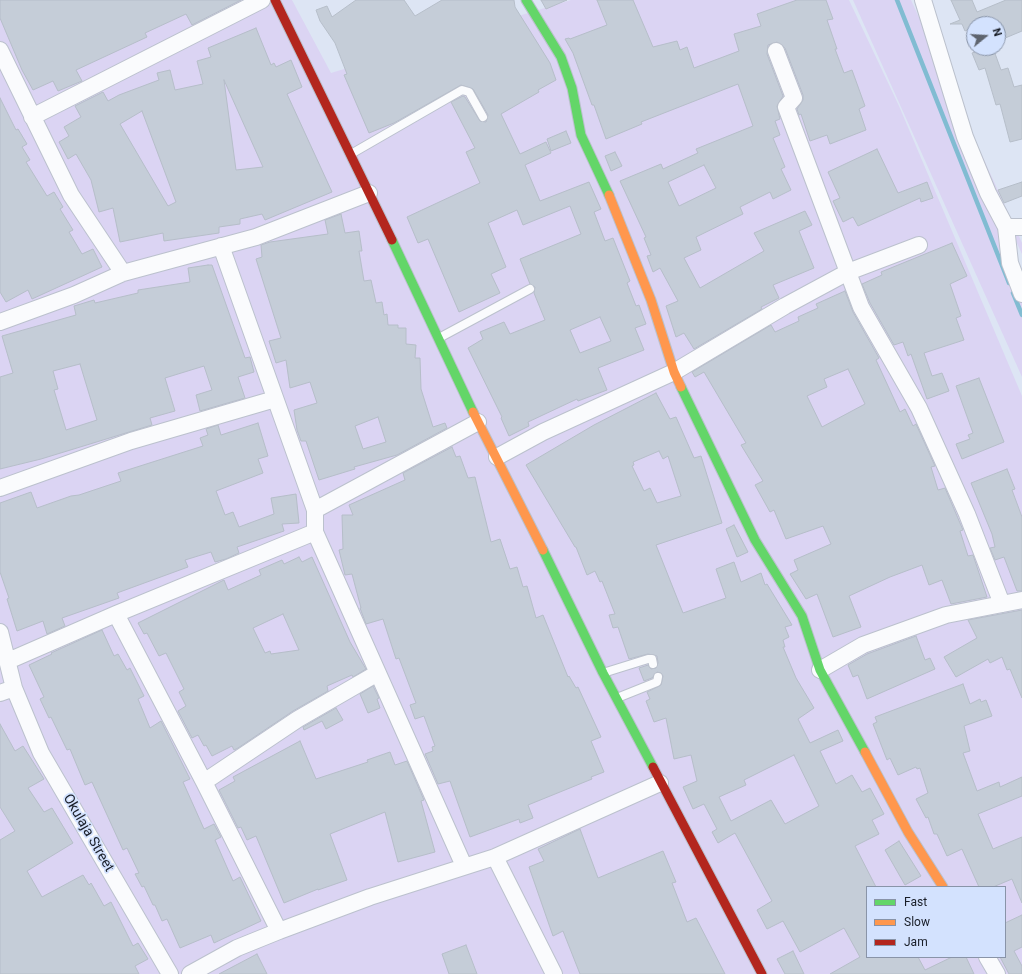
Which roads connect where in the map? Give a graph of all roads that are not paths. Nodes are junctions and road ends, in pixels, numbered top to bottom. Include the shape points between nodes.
1 (262, 0) edge
2 (275, 0) edge
3 (526, 0) edge
4 (923, 0) edge
5 (0, 50) edge
6 (776, 51) dead end
7 (32, 117) junction
8 (483, 117) dead end
9 (350, 154) junction
10 (369, 192) junction
11 (1006, 227) junction
12 (1022, 227) edge
13 (919, 245) dead end
14 (221, 246) junction
15 (848, 272) junction
16 (123, 273) junction
17 (530, 289) dead end
18 (1022, 294) edge
19 (0, 322) edge
20 (438, 338) junction
21 (674, 372) junction
22 (275, 400) junction
23 (478, 422) junction
24 (497, 457) junction
25 (0, 488) edge
26 (315, 510) junction
27 (315, 532) junction
28 (1022, 600) edge
29 (1002, 604) junction
30 (116, 614) junction
31 (0, 632) edge
32 (8, 661) junction
33 (653, 664) dead end
34 (820, 670) junction
35 (603, 673) junction
36 (376, 674) junction
37 (658, 676) dead end
38 (7, 690) edge
39 (617, 698) junction
40 (204, 782) junction
41 (660, 783) junction
42 (495, 857) junction
43 (464, 866) junction
44 (942, 886) edge
45 (280, 930) junction
46 (988, 958) edge
47 (170, 974) edge
48 (190, 974) edge
49 (554, 974) edge
50 (762, 974) edge
51 (997, 974) edge

1 - 7 street
2 - 9 street
3 - 21 street via 566,70 581,135 651,300
4 - 11 street via 964,137
5 - 7 street
6 - 15 street via 794,98 786,107
7 - 16 street via 71,195
8 - 9 lane via 469,92 462,90
9 - 10 street
10 - 14 street via 256,237
10 - 20 street
11 - 12 street
11 - 18 street via 1010,263
13 - 15 street
14 - 16 street
14 - 22 street
15 - 21 street
15 - 29 street via 861,308 919,408 946,465
16 - 19 street via 74,295
17 - 20 lane
20 - 23 street
21 - 24 street via 544,432
21 - 34 street via 755,540 802,616
22 - 25 street via 131,442
22 - 26 street
23 - 24 street
23 - 26 street
24 - 35 street
26 - 27 street
27 - 30 street
27 - 36 street
28 - 29 street
29 - 34 street via 946,615 907,629 863,645
30 - 32 street
30 - 40 street
31 - 32 street, Okulaja Street
32 - 38 street, Okulaja Street
33 - 35 lane via 652,659 648,659
34 - 44 street via 908,832
35 - 39 street
36 - 40 street via 298,719
36 - 43 street
37 - 39 lane via 657,682
38 - 47 street, Okulaja Street
39 - 41 street
40 - 45 street
41 - 42 street
41 - 50 street
42 - 43 street
42 - 49 street
43 - 45 street
45 - 48 street via 237,948
46 - 51 street

